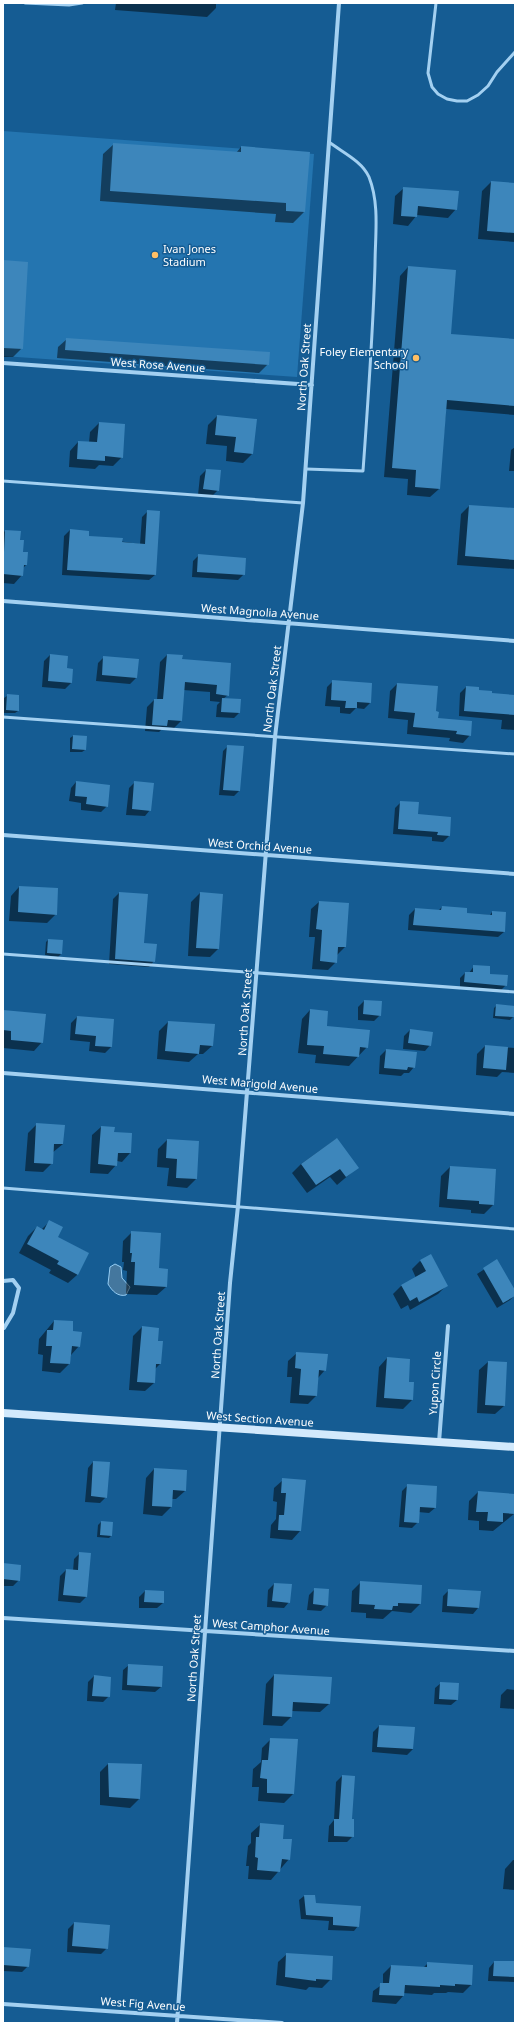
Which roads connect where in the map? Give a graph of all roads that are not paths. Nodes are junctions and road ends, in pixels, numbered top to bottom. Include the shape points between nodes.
1 (25, 3) edge
2 (82, 3) edge
3 (339, 3) edge
4 (436, 3) edge
5 (515, 52) edge
6 (329, 142) junction
7 (3, 363) edge
8 (312, 385) junction
9 (306, 469) junction
10 (3, 481) edge
11 (303, 503) junction
12 (3, 600) edge
13 (289, 623) junction
14 (515, 640) edge
15 (3, 716) edge
16 (275, 737) junction
17 (515, 754) edge
18 (3, 835) edge
19 (266, 856) junction
20 (515, 874) edge
21 (3, 954) edge
22 (257, 974) junction
23 (515, 992) edge
24 (3, 1073) edge
25 (247, 1092) junction
26 (515, 1114) edge
27 (3, 1188) edge
28 (238, 1206) junction
29 (515, 1229) edge
30 (3, 1281) edge
31 (448, 1326) dead end
32 (3, 1327) edge
33 (3, 1333) edge
34 (3, 1413) edge
35 (220, 1428) junction
36 (439, 1442) junction
37 (515, 1447) edge
38 (3, 1618) edge
39 (205, 1632) junction
40 (515, 1651) edge
41 (3, 2004) edge
42 (177, 2016) junction
43 (176, 2023) edge
44 (282, 2023) edge

1 - 2 lane
3 - 6 street, North Oak Street
4 - 5 lane via 428,73 432,87 438,94 458,101 478,95
6 - 8 street, North Oak Street
6 - 9 lane via 360,164 368,176 376,211 374,297 363,471
7 - 8 street, West Rose Avenue
8 - 9 street, North Oak Street
9 - 11 street, North Oak Street
10 - 11 lane
11 - 13 street, North Oak Street
12 - 13 street, West Magnolia Avenue
13 - 14 street, West Magnolia Avenue
13 - 16 street, North Oak Street
15 - 16 lane
16 - 17 lane
16 - 19 street, North Oak Street
18 - 19 street, West Orchid Avenue
19 - 20 street, West Orchid Avenue
19 - 22 street, North Oak Street
21 - 22 lane
22 - 23 lane
22 - 25 street, North Oak Street
24 - 25 street, West Marigold Avenue
25 - 26 street, West Marigold Avenue
25 - 28 street, North Oak Street
27 - 28 lane
28 - 29 lane
28 - 35 street, North Oak Street
30 - 32 street via 13,1280 19,1288 12,1313
31 - 36 street, Yupon Circle
32 - 33 street
34 - 35 street, West Section Avenue
35 - 36 street, West Section Avenue
35 - 39 street, North Oak Street
36 - 37 street, West Section Avenue
38 - 39 street, West Camphor Avenue
39 - 40 street, West Camphor Avenue
39 - 42 street, North Oak Street
41 - 42 street, West Fig Avenue
42 - 43 street, North Oak Street
42 - 44 street, West Fig Avenue

